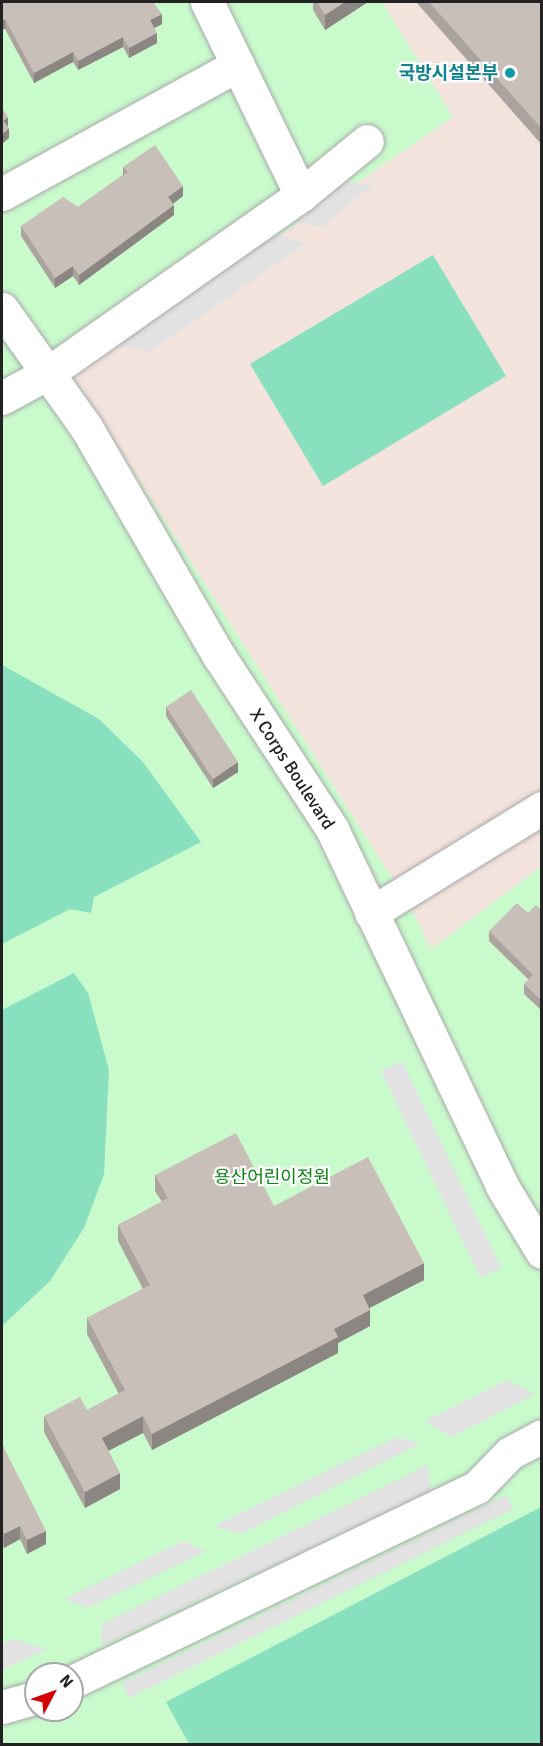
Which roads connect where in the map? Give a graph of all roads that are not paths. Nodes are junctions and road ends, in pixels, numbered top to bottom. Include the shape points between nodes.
1 (207, 2) edge
2 (238, 65) junction
3 (367, 141) dead end
4 (2, 194) edge
5 (301, 195) junction
6 (2, 309) edge
7 (48, 373) junction
8 (2, 398) edge
9 (542, 807) edge
10 (371, 913) junction
11 (542, 1252) edge
12 (542, 1437) edge
13 (84, 1676) edge
14 (24, 1701) edge
15 (2, 1707) edge

1 - 2 lane
2 - 4 lane
2 - 5 lane
3 - 5 lane
5 - 7 lane
6 - 7 lane, X Corps Boulevard
7 - 8 lane
7 - 10 lane, X Corps Boulevard via 86,427 219,656 332,829
9 - 10 lane
10 - 11 lane, X Corps Boulevard via 502,1186
12 - 13 lane via 510,1453 477,1487
14 - 15 lane

